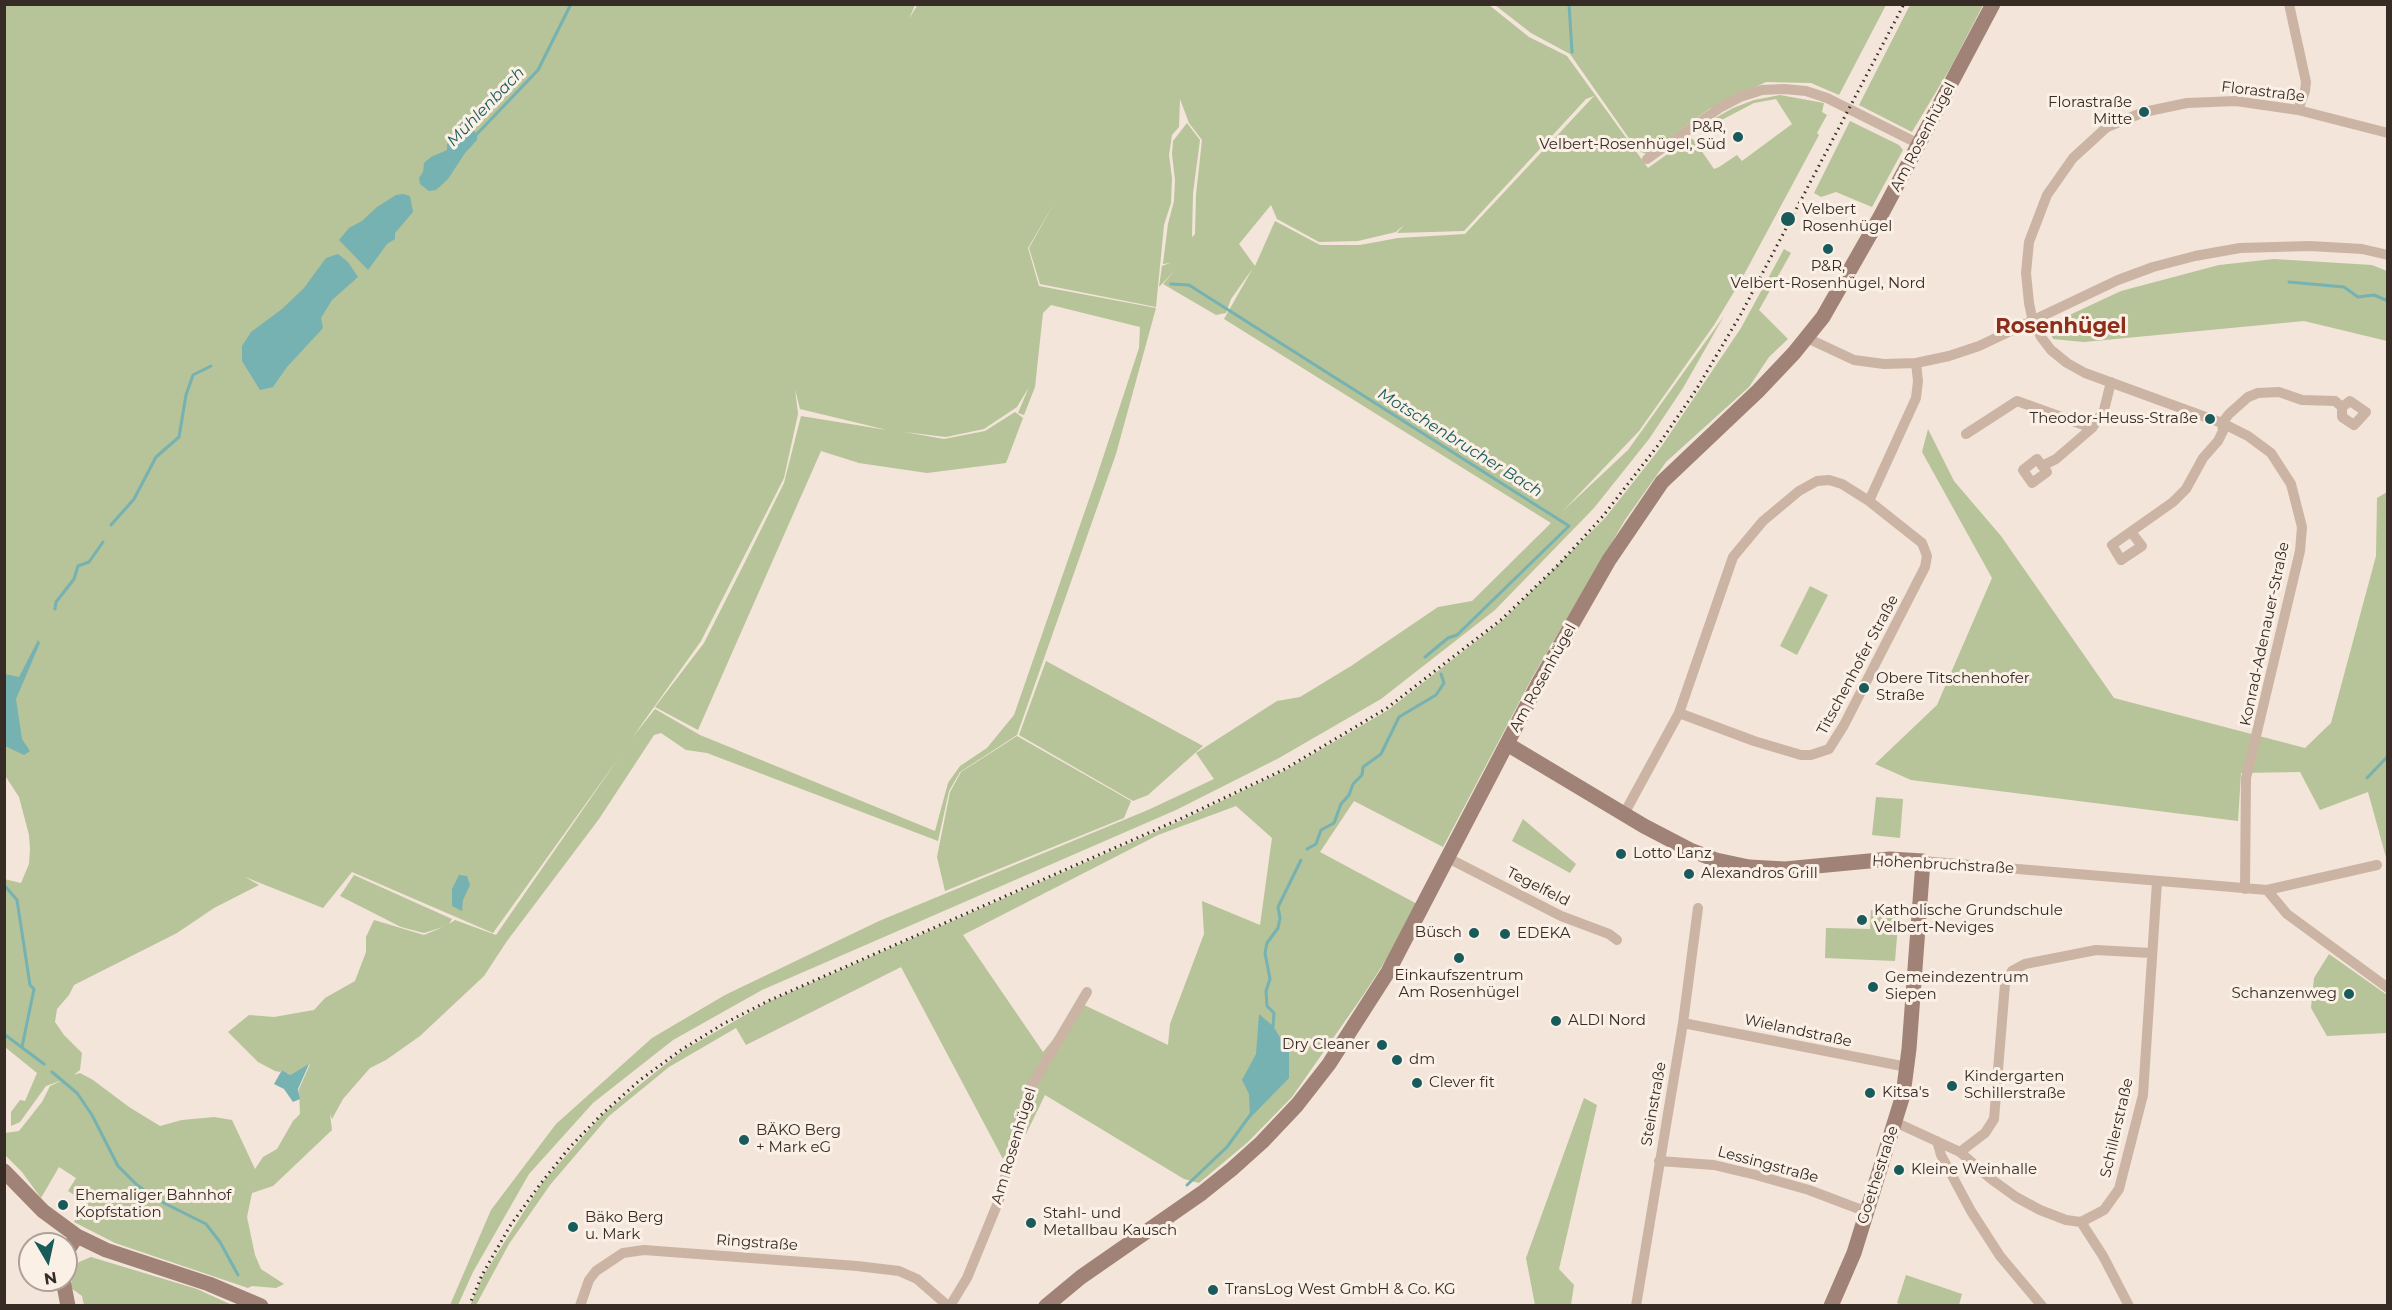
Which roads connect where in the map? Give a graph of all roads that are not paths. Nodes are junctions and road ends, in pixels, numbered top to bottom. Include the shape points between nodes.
1 (1994, 4) edge
2 (2289, 4) edge
3 (2298, 110) junction
4 (2388, 133) edge
5 (1919, 144) junction
6 (1647, 159) dead end
7 (2388, 255) edge
8 (2033, 322) junction
9 (1807, 338) junction
10 (1916, 363) junction
11 (2111, 382) junction
12 (2342, 407) dead end
13 (2222, 423) junction
14 (2092, 428) junction
15 (1966, 434) dead end
16 (2042, 466) dead end
17 (1869, 501) junction
18 (2131, 532) dead end
19 (1679, 713) junction
20 (1507, 744) junction
21 (1624, 814) junction
22 (1448, 858) junction
23 (1923, 861) junction
24 (2377, 865) dead end
25 (2157, 882) junction
26 (2245, 889) junction
27 (2267, 890) junction
28 (1698, 908) dead end
29 (1617, 940) dead end
30 (2151, 953) junction
31 (2388, 988) edge
32 (1087, 992) dead end
33 (1683, 1023) junction
34 (1907, 1067) junction
35 (1895, 1122) junction
36 (1937, 1141) junction
37 (1960, 1152) junction
38 (1659, 1161) junction
39 (4, 1171) edge
40 (1867, 1212) junction
41 (2081, 1222) junction
42 (72, 1232) edge
43 (78, 1236) edge
44 (261, 1305) edge
45 (580, 1305) edge
46 (949, 1305) edge
47 (1046, 1305) edge
48 (1636, 1305) edge
49 (1832, 1305) edge
50 (2042, 1305) edge
51 (2129, 1305) edge

1 - 5 street, Am Rosenhügel
2 - 3 street via 2306,82
3 - 4 street, Florastraße
3 - 8 street, Florastraße via 2207,101 2144,112 2107,127 2060,174 2036,219 2025,273
5 - 6 street via 1827,98 1806,91 1762,90 1721,107
5 - 9 street, Am Rosenhügel via 1855,262
7 - 8 street via 2310,246 2240,248 2195,256 2118,280
8 - 10 street via 1979,346
8 - 11 street, Konrad-Adenauer-Straße via 2051,350 2067,363
9 - 10 street via 1854,360
9 - 20 street, Am Rosenhügel via 1656,490 1609,560
10 - 17 street via 1916,398
11 - 13 street, Konrad-Adenauer-Straße
11 - 14 street via 2104,410
12 - 13 street via 2335,401 2302,400 2279,392 2258,393 2238,404
13 - 18 street via 2218,441 2203,458 2186,489
13 - 26 street, Konrad-Adenauer-Straße via 2271,453 2291,484 2302,527 2296,575 2246,778
14 - 15 street via 2017,401
14 - 16 street
17 - 19 street, Titschenhofer Straße via 1842,484 1817,481 1763,521 1733,557
17 - 19 street, Titschenhofer Straße via 1922,543 1927,556 1925,567 1829,749 1801,755
19 - 21 street, Titschenhofer Straße
20 - 21 street, Hohenbruchstraße
20 - 22 street, Am Rosenhügel
21 - 23 street, Hohenbruchstraße via 1690,850 1749,867 1794,869 1890,859
22 - 29 street, Tegelfeld
22 - 47 street, Am Rosenhügel via 1373,997 1297,1105 1262,1142 1202,1193
23 - 25 street, Hohenbruchstraße
23 - 34 street, Goethestraße
24 - 27 street, Hohenbruchstraße
25 - 26 street, Hohenbruchstraße
25 - 30 street, Schillerstraße
26 - 27 street, Hohenbruchstraße
27 - 31 street via 2287,914
28 - 33 street, Steinstraße
30 - 37 street via 2097,950 2012,970 2005,984 1994,1119 1985,1133
30 - 41 street, Schillerstraße via 2143,1095 2119,1189 2104,1210
32 - 46 street, Am Rosenhügel via 1032,1085 999,1200 967,1278
33 - 34 street, Wielandstraße
33 - 38 street, Steinstraße
34 - 35 street, Goethestraße
35 - 36 street
35 - 40 street, Goethestraße
36 - 37 street
36 - 50 street via 1961,1193 2000,1256
37 - 41 street via 2016,1197 2057,1217
38 - 40 street, Lessingstraße via 1714,1165 1756,1175
38 - 48 street, Steinstraße
39 - 42 street via 43,1211
40 - 49 street, Goethestraße
41 - 51 street
43 - 44 street
45 - 46 street, Ringstraße via 596,1271 623,1253 644,1250 899,1271 917,1279

